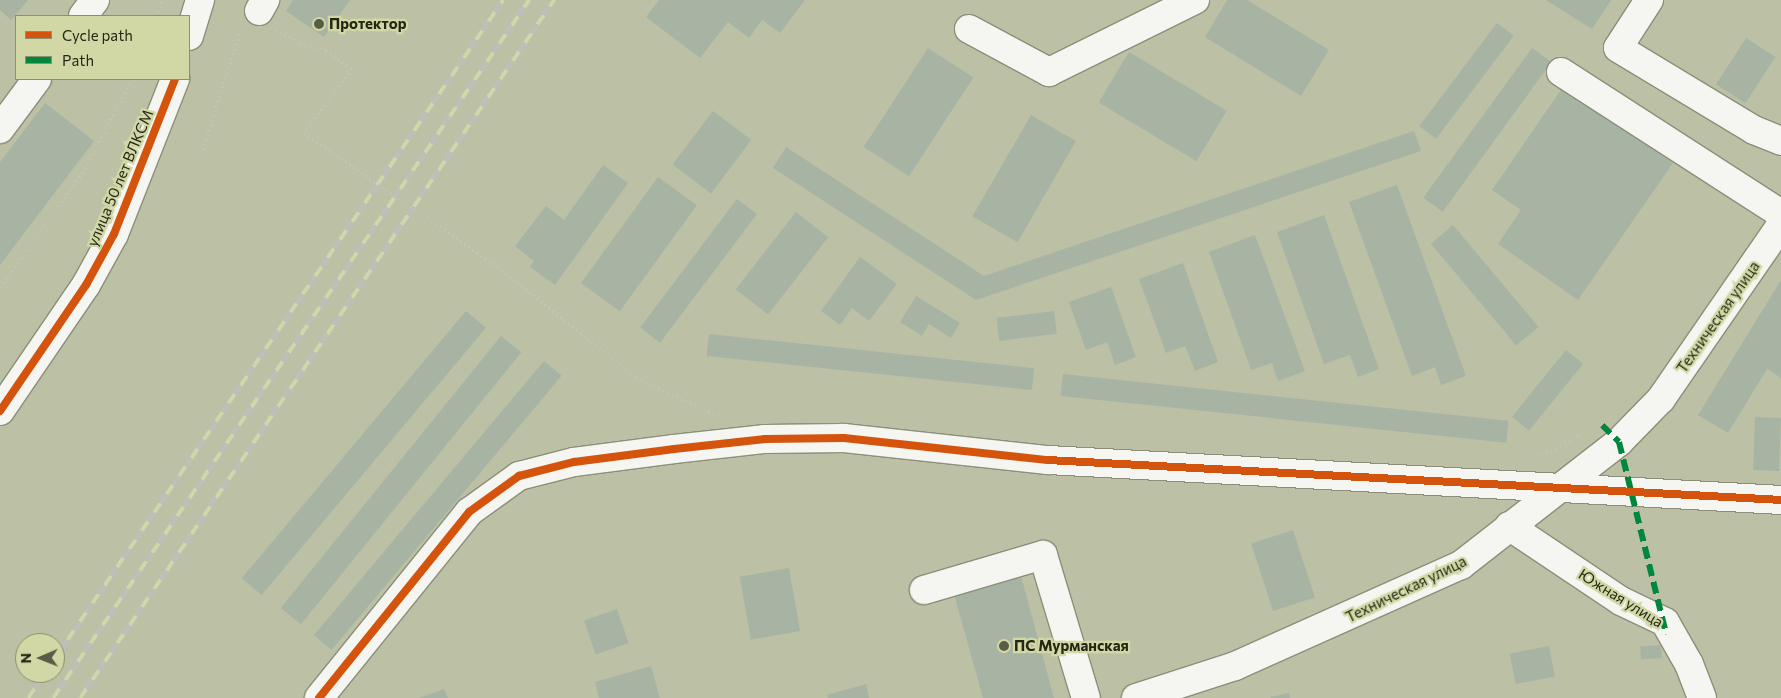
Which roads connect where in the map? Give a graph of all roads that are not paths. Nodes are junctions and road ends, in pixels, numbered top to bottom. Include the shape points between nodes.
1 (95, 0) edge
2 (1195, 0) edge
3 (1648, 0) edge
4 (198, 1) edge
5 (84, 15) edge
6 (969, 29) dead end
7 (190, 32) edge
8 (1561, 72) dead end
9 (36, 80) edge
10 (175, 80) edge
11 (0, 129) edge
12 (1781, 141) edge
13 (1781, 214) edge
14 (1781, 226) edge
15 (0, 410) edge
16 (1558, 488) junction
17 (1781, 500) edge
18 (1509, 526) junction
19 (924, 590) dead end
20 (319, 698) edge
21 (1086, 698) edge
22 (1136, 698) edge
23 (1702, 698) edge

1 - 5 street
2 - 6 street via 1048,72
3 - 12 street via 1618,48 1754,130
4 - 7 street
8 - 13 street
9 - 11 street
10 - 15 street, улица 50 лет ВЛКСМ via 114,234 86,285
14 - 16 street, Техническая улица via 1661,399 1619,442
16 - 17 street
16 - 18 street, Техническая улица
16 - 20 street via 1048,460 844,438 765,439 574,462 519,476 469,512
18 - 22 street, Техническая улица via 1462,565 1383,603 1235,666
18 - 23 street, Южная улица via 1621,601 1665,622 1689,664
19 - 21 street via 1043,555

